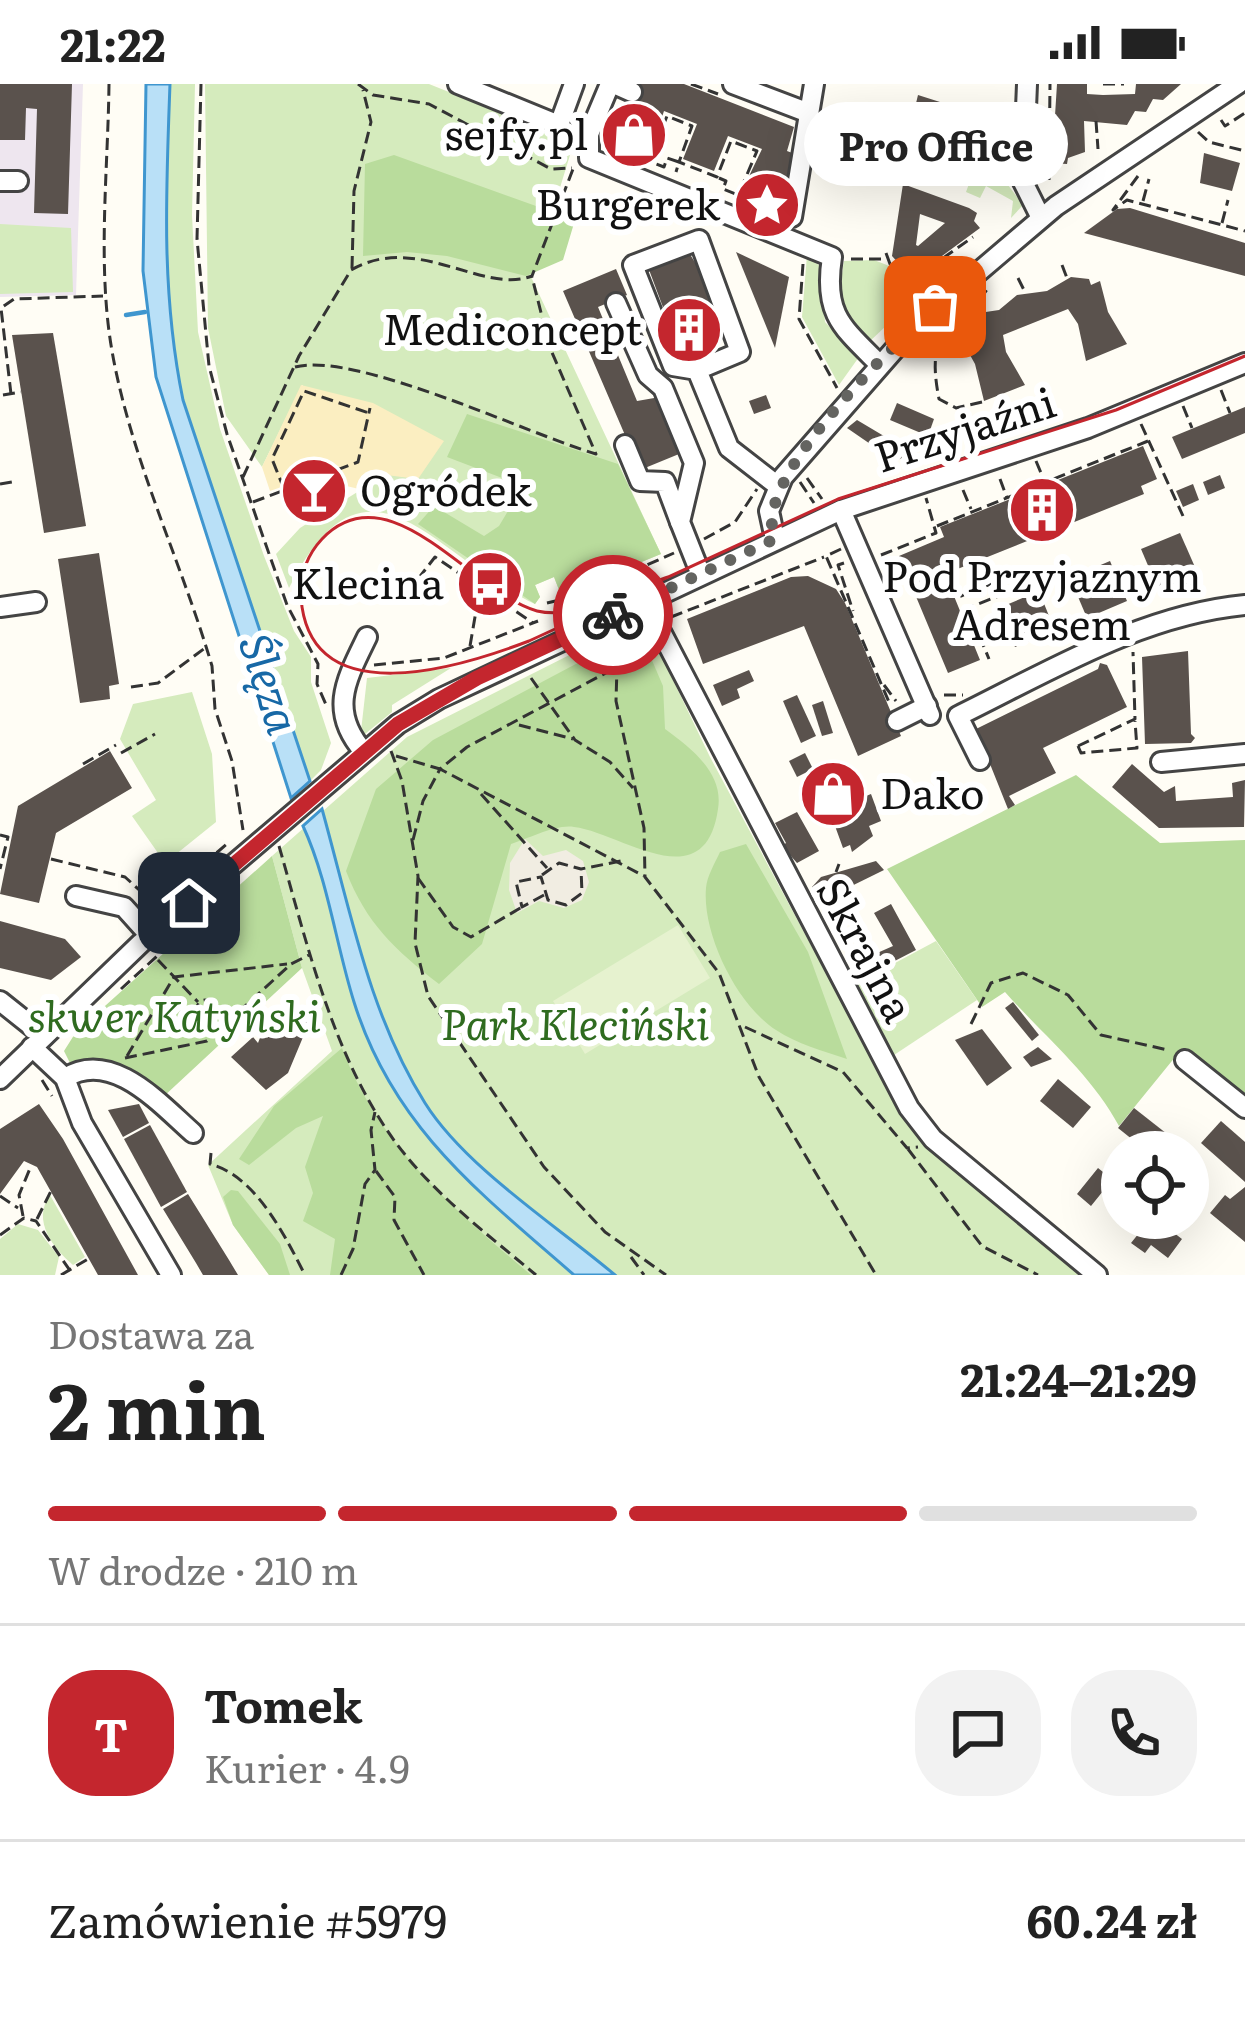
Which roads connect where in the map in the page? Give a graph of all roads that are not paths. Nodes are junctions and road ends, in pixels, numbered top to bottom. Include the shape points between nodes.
1 (458, 84) edge
2 (574, 84) edge
3 (733, 84) edge
4 (814, 84) edge
5 (1028, 84) edge
6 (1238, 84) edge
7 (618, 86) edge
8 (809, 113) junction
9 (788, 216) road end
10 (1041, 218) junction
11 (616, 303) dead end
12 (1245, 363) edge
13 (879, 364) junction
14 (697, 370) junction
15 (625, 445) dead end
16 (785, 482) junction
17 (834, 510) junction
18 (680, 522) junction
19 (775, 539) junction
20 (701, 575) junction
21 (645, 601) junction
22 (36, 602) dead end
23 (1245, 605) edge
24 (0, 607) edge
25 (367, 637) dead end
26 (896, 712) road end
27 (364, 752) junction
28 (1245, 754) edge
29 (980, 760) dead end
30 (1161, 762) dead end
31 (76, 896) dead end
32 (150, 936) junction
33 (0, 1001) edge
34 (38, 1042) junction
35 (1185, 1060) road end
36 (65, 1078) junction
37 (0, 1079) edge
38 (1245, 1108) edge
39 (193, 1133) dead end
40 (171, 1275) edge
41 (1097, 1275) edge

1 - 2 street via 559,125
3 - 8 street
4 - 8 street
5 - 10 street via 1023,182
6 - 10 street
7 - 13 street via 589,134 589,158 832,257 836,320
8 - 9 street
10 - 13 street
11 - 18 street via 694,463
12 - 17 street, Przyjaźni via 1088,428
13 - 16 street
14 - 14 street via 740,352 699,240 633,265 673,366
14 - 16 street via 729,448
15 - 18 street via 640,481 665,482
16 - 19 street via 769,511
17 - 19 street, Przyjaźni
17 - 26 street via 929,711
18 - 20 street
19 - 20 street, Przyjaźni
20 - 21 street, Przyjaźni
21 - 27 street, Przyjaźni via 468,683
21 - 41 street, Skrajna via 909,1108 933,1139
22 - 24 street
23 - 29 street via 1123,634 958,716
25 - 27 street via 354,664 345,725
27 - 32 street, Przyjaźni
28 - 30 street
31 - 32 street via 124,908
32 - 34 street, Przyjaźni
33 - 34 street
34 - 36 street
34 - 37 street, Przyjaźni
35 - 38 street
36 - 39 street via 84,1071 129,1078
36 - 40 street via 82,1123

